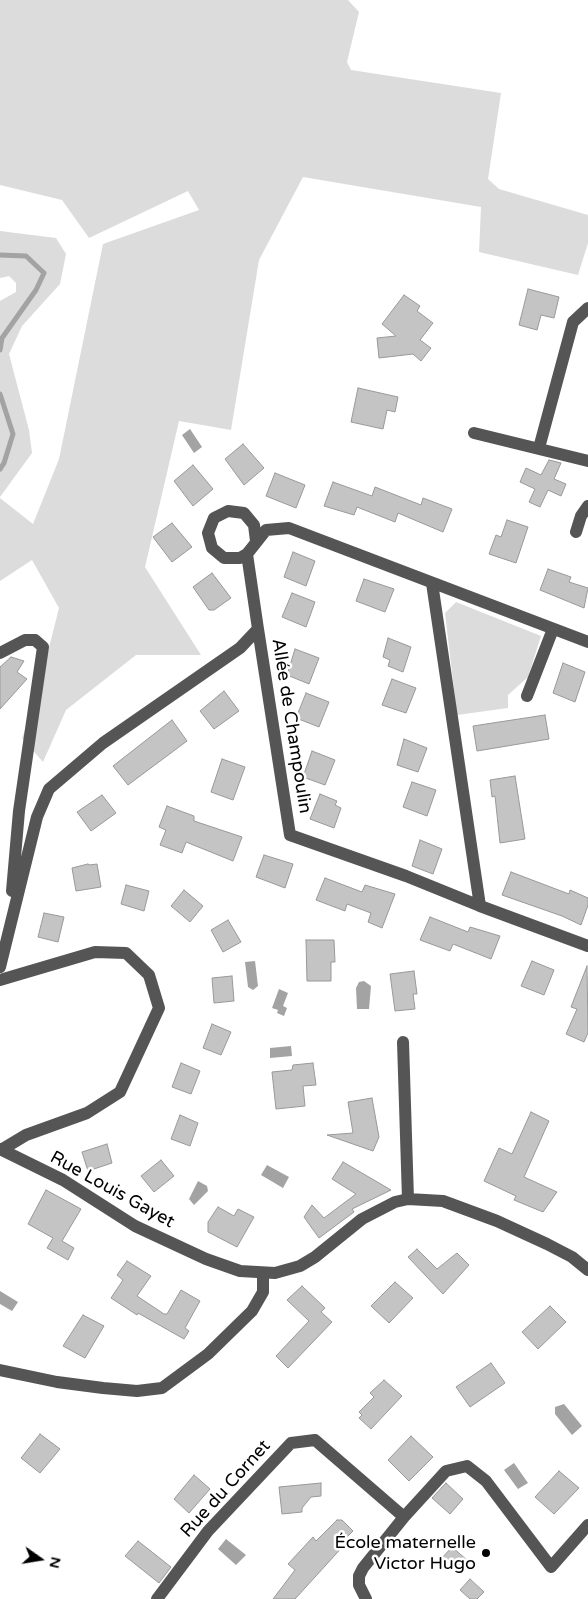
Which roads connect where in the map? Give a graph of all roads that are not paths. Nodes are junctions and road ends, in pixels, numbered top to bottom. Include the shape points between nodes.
1 (588, 308) edge
2 (474, 433) dead end
3 (539, 448) junction
4 (588, 461) edge
5 (588, 506) edge
6 (576, 532) dead end
7 (256, 541) junction
8 (247, 554) junction
9 (432, 583) junction
10 (553, 628) junction
11 (258, 629) junction
12 (588, 642) edge
13 (0, 653) edge
14 (527, 696) dead end
15 (480, 906) junction
16 (9, 926) junction
17 (588, 946) edge
18 (0, 967) edge
19 (0, 980) edge
20 (403, 1042) dead end
21 (0, 1150) edge
22 (408, 1199) junction
23 (588, 1270) edge
24 (263, 1273) junction
25 (0, 1370) edge
26 (404, 1517) junction
27 (588, 1524) edge
28 (157, 1599) edge
29 (366, 1599) edge

1 - 3 street via 573,322
2 - 3 street
3 - 4 street
5 - 6 street
7 - 8 street
7 - 8 street via 254,525 244,514 228,511 214,518 208,533 212,548 224,558
7 - 9 street via 266,530 289,528
8 - 11 street, Allée de Champoulin
9 - 10 street
9 - 15 street
10 - 12 street
10 - 14 street
11 - 15 street, Allée de Champoulin via 290,835
11 - 16 street, Allée de Champoulin via 240,648 103,744 49,789 37,816
13 - 16 street via 25,640 35,640 43,647 19,811
15 - 17 street, Allée de Champoulin
16 - 18 street
19 - 21 street via 95,952 126,953 150,975 159,1008 120,1092 87,1113 26,1135
20 - 22 street
21 - 24 street, Rue Louis Gayet via 63,1180 135,1226 222,1266
22 - 23 street, Rue Louis Gayet via 443,1201 488,1217 547,1244
22 - 24 street, Rue Louis Gayet via 362,1219 315,1258 300,1266
24 - 25 street via 263,1292 252,1311 208,1354 162,1388 137,1391 103,1388
26 - 27 street via 446,1471 467,1466 486,1481 551,1567
26 - 28 street, Rue du Cornet via 315,1440 291,1443 208,1531
26 - 29 street via 359,1576

